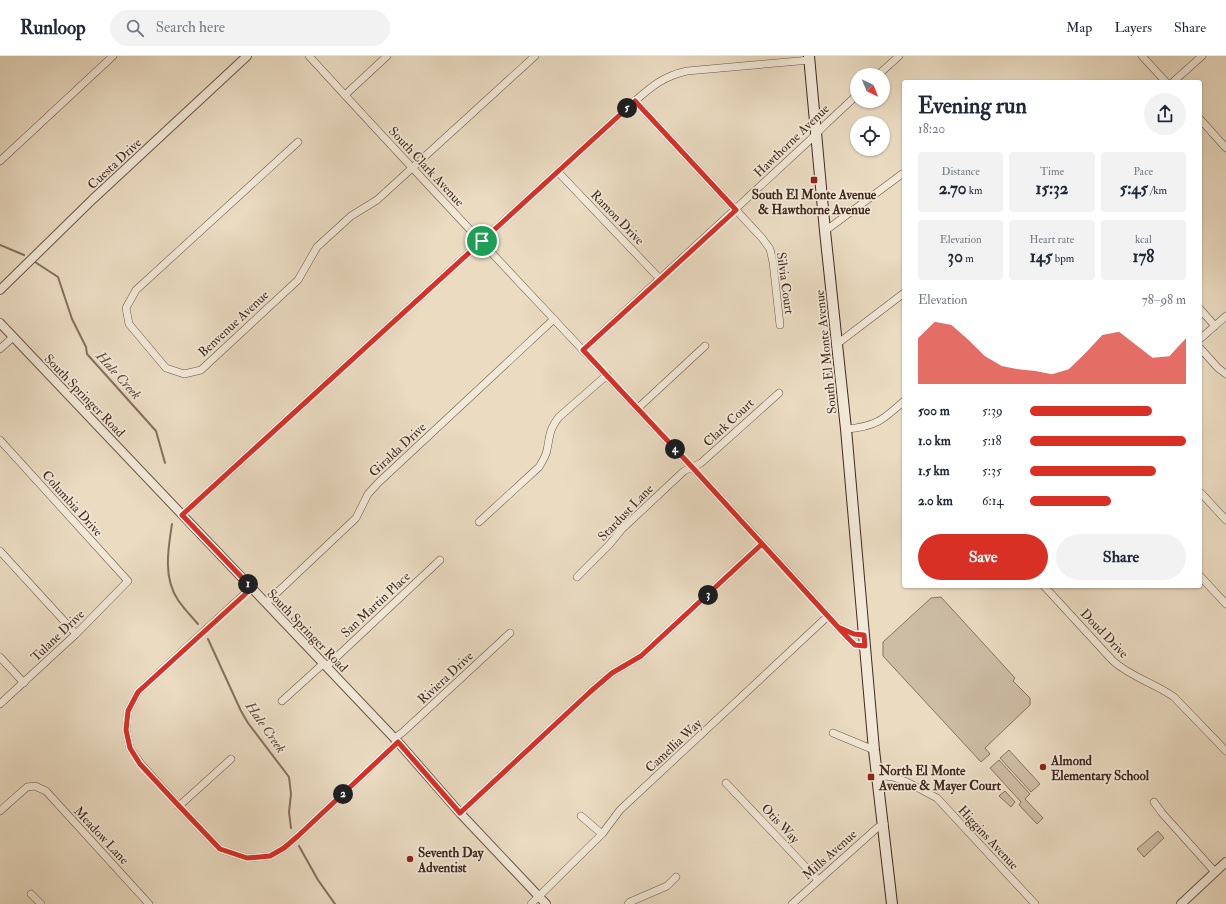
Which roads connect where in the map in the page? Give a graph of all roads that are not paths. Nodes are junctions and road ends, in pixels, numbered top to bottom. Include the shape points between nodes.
1 (113, 56) edge
2 (247, 56) edge
3 (309, 56) edge
4 (387, 56) edge
5 (535, 56) edge
6 (899, 56) edge
7 (1142, 56) edge
8 (1202, 56) edge
9 (810, 58) edge
10 (886, 68) edge
11 (1164, 80) edge
12 (1175, 80) edge
13 (345, 95) junction
14 (635, 101) junction
15 (850, 101) edge
16 (1202, 121) edge
17 (816, 133) junction
18 (298, 142) dead end
19 (1226, 148) edge
20 (0, 161) edge
21 (412, 168) junction
22 (558, 172) junction
23 (902, 174) dead end
24 (736, 210) junction
25 (824, 231) junction
26 (482, 241) junction
27 (660, 279) junction
28 (0, 290) edge
29 (902, 295) edge
30 (1202, 311) edge
31 (1226, 316) edge
32 (554, 319) junction
33 (0, 323) edge
34 (780, 325) dead end
35 (1215, 326) junction
36 (13, 337) junction
37 (1202, 337) edge
38 (838, 344) junction
39 (705, 346) dead end
40 (0, 349) edge
41 (583, 350) junction
42 (1202, 350) edge
43 (1226, 374) edge
44 (607, 375) junction
45 (779, 392) dead end
46 (902, 403) edge
47 (638, 408) junction
48 (846, 429) junction
49 (0, 440) edge
50 (692, 467) junction
51 (1202, 494) edge
52 (182, 515) junction
53 (1226, 520) edge
54 (479, 522) dead end
55 (762, 544) junction
56 (0, 550) edge
57 (440, 560) dead end
58 (577, 577) dead end
59 (1202, 578) edge
60 (128, 581) joint
61 (252, 588) junction
62 (1046, 588) edge
63 (266, 603) junction
64 (1226, 604) edge
65 (828, 616) junction
66 (838, 627) junction
67 (510, 633) dead end
68 (76, 634) junction
69 (864, 635) junction
70 (865, 646) junction
71 (0, 657) edge
72 (325, 664) junction
73 (24, 683) junction
74 (282, 701) dead end
75 (0, 704) edge
76 (833, 733) dead end
77 (397, 740) junction
78 (874, 750) junction
79 (1226, 751) edge
80 (231, 759) dead end
81 (878, 775) junction
82 (726, 783) dead end
83 (1154, 802) dead end
84 (179, 806) junction
85 (0, 811) edge
86 (460, 813) junction
87 (581, 816) dead end
88 (884, 824) junction
89 (602, 834) junction
90 (1226, 862) edge
91 (1215, 872) junction
92 (676, 877) dead end
93 (818, 880) junction
94 (31, 894) dead end
95 (539, 896) junction
96 (41, 904) edge
97 (149, 904) edge
98 (532, 904) edge
99 (546, 904) edge
100 (628, 904) edge
101 (792, 904) edge
102 (892, 904) edge
103 (1036, 904) edge
104 (1181, 904) edge

1 - 20 street
2 - 28 street, Cuesta Drive via 93,199
3 - 13 street, South Clark Avenue
4 - 13 street
5 - 21 street, Benvenue Avenue
6 - 10 street
7 - 11 street
8 - 12 street
9 - 14 street via 674,74 660,80
9 - 17 main road, South El Monte Avenue
13 - 21 street, South Clark Avenue
14 - 22 street
14 - 24 street, Silvia Court
15 - 17 street, Hawthorne Avenue
16 - 19 street
17 - 24 street, Hawthorne Avenue
17 - 25 main road, South El Monte Avenue
18 - 21 street, Benvenue Avenue via 136,290 126,308 129,324 166,368 184,374 200,370 298,280 317,247 351,216 377,200
21 - 26 street, South Clark Avenue
22 - 26 street
22 - 27 street, Ramon Drive
23 - 25 street
24 - 27 street, Hawthorne Avenue
24 - 34 street, Silvia Court via 770,249 774,262
25 - 38 main road, South El Monte Avenue
26 - 32 street, South Clark Avenue
26 - 52 street
27 - 41 street, Hawthorne Avenue
29 - 38 street
30 - 35 street
31 - 35 street
32 - 41 street, South Clark Avenue
32 - 63 street, Giralda Drive via 378,483 368,494 356,518
33 - 36 street, South Springer Road
35 - 37 street
36 - 40 street
36 - 52 street, South Springer Road
38 - 48 main road, South El Monte Avenue
39 - 47 street
41 - 44 street, South Clark Avenue
42 - 43 street
44 - 47 street, South Clark Avenue
44 - 54 street via 559,417 550,430 545,458 539,467
45 - 50 street, Clark Court via 701,464
46 - 48 street via 874,424
47 - 50 street, South Clark Avenue
48 - 69 main road, South El Monte Avenue
49 - 60 street, Columbia Drive
50 - 55 street, South Clark Avenue
50 - 58 street, Stardust Lane via 684,471 622,529 606,549
51 - 53 street
52 - 61 street, South Springer Road
55 - 65 street, South Clark Avenue
55 - 86 street via 641,656 612,673 590,692
56 - 68 street
57 - 72 street, San Martin Place
59 - 64 street
60 - 68 street, Tulane Drive
61 - 63 street, South Springer Road
61 - 84 street, Riviera Drive via 138,692 128,711 126,730 130,748 140,764
62 - 79 street, Doud Drive via 1113,661 1124,670 1174,697
63 - 72 street, South Springer Road
65 - 66 street, South Clark Avenue
65 - 89 street, Camellia Way via 620,810
66 - 69 street, South Clark Avenue
66 - 70 street, South Clark Avenue via 855,645
67 - 77 street, Riviera Drive
68 - 73 street, Tulane Drive
69 - 70 main road, South El Monte Avenue
70 - 78 main road, South El Monte Avenue
71 - 73 street
72 - 74 street, San Martin Place
72 - 77 street, South Springer Road
73 - 75 street, Tulane Drive
76 - 78 street
77 - 84 street, Riviera Drive via 298,836 270,856 247,858 220,849
77 - 86 street, South Springer Road
78 - 81 main road, South El Monte Avenue
80 - 84 street
81 - 88 main road, South El Monte Avenue
81 - 103 street, Higgins Avenue via 907,782 937,798
82 - 93 street, Otis Way
83 - 91 street
85 - 97 street, Meadow Lane via 27,787 35,786 46,791
86 - 95 street, South Springer Road
87 - 89 street
88 - 93 street, Mills Avenue
88 - 102 main road, South El Monte Avenue
89 - 95 street, Camellia Way
90 - 91 street
91 - 104 street
92 - 100 street via 667,886
93 - 101 street, Mills Avenue
94 - 96 street
95 - 98 street, Camellia Way
95 - 99 street, South Springer Road

